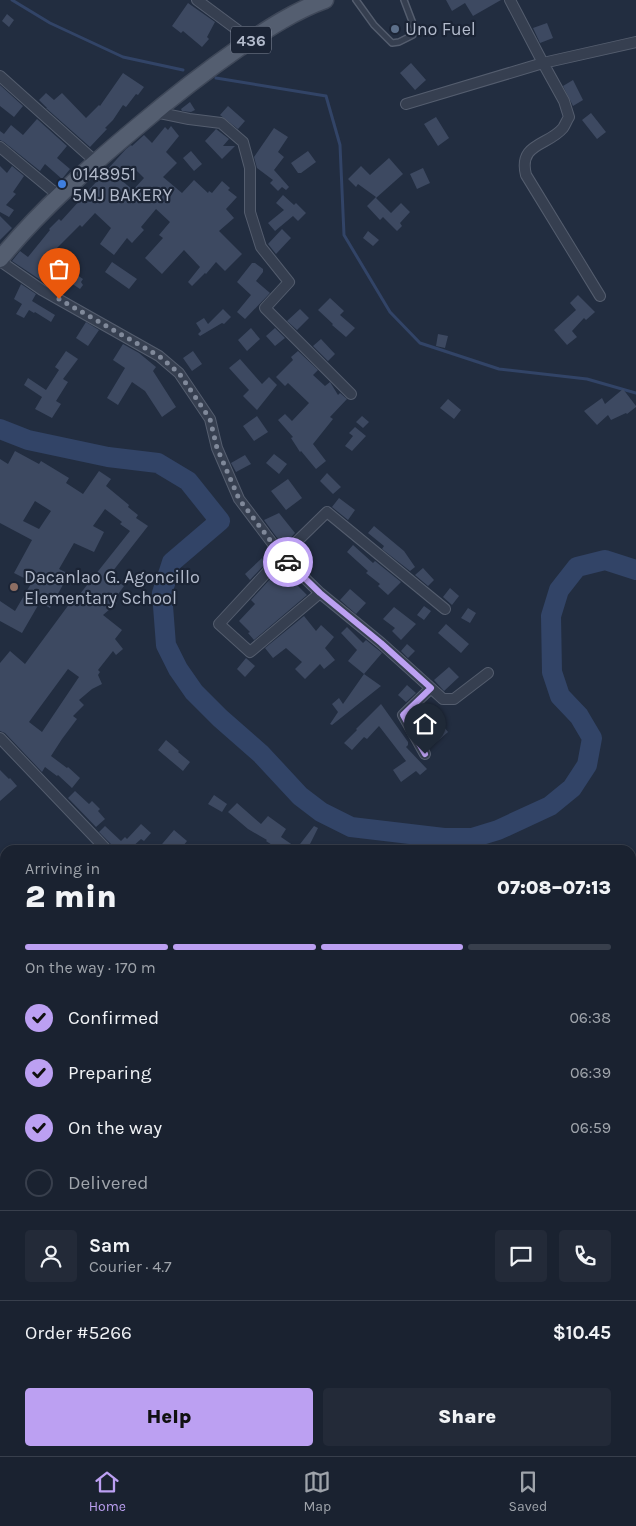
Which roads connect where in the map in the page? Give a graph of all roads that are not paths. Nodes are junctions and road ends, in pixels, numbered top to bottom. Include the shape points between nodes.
1 (197, 0) edge
2 (325, 0) edge
3 (356, 0) edge
4 (404, 0) edge
5 (510, 0) edge
6 (251, 40) junction
7 (636, 42) edge
8 (543, 63) junction
9 (0, 76) edge
10 (406, 104) dead end
11 (155, 112) junction
12 (0, 147) edge
13 (96, 162) junction
14 (59, 196) junction
15 (0, 260) edge
16 (600, 296) dead end
17 (351, 394) dead end
18 (282, 556) junction
19 (320, 593) junction
20 (444, 609) dead end
21 (488, 672) dead end
22 (431, 688) junction
23 (0, 738) edge
24 (425, 754) dead end
25 (103, 845) edge

1 - 6 street
2 - 6 main road, 436 via 298,8
3 - 4 lane via 392,43 414,35 415,29
5 - 8 street
6 - 11 main road, 436
7 - 8 street
8 - 10 street
8 - 16 street via 569,117 563,128 527,153 523,165
9 - 13 street
11 - 13 main road, 436
11 - 17 street via 221,123 243,142 250,168 250,212 260,248 289,282 265,308
12 - 14 street
13 - 14 main road, 436
14 - 15 main road, 436
15 - 18 street via 42,290 159,356 179,373 210,419 217,448 239,499
18 - 19 street
18 - 19 street via 219,624 250,652
18 - 20 street via 327,512
19 - 22 street
21 - 22 street via 454,699 444,699
22 - 24 street via 403,715
23 - 25 street

